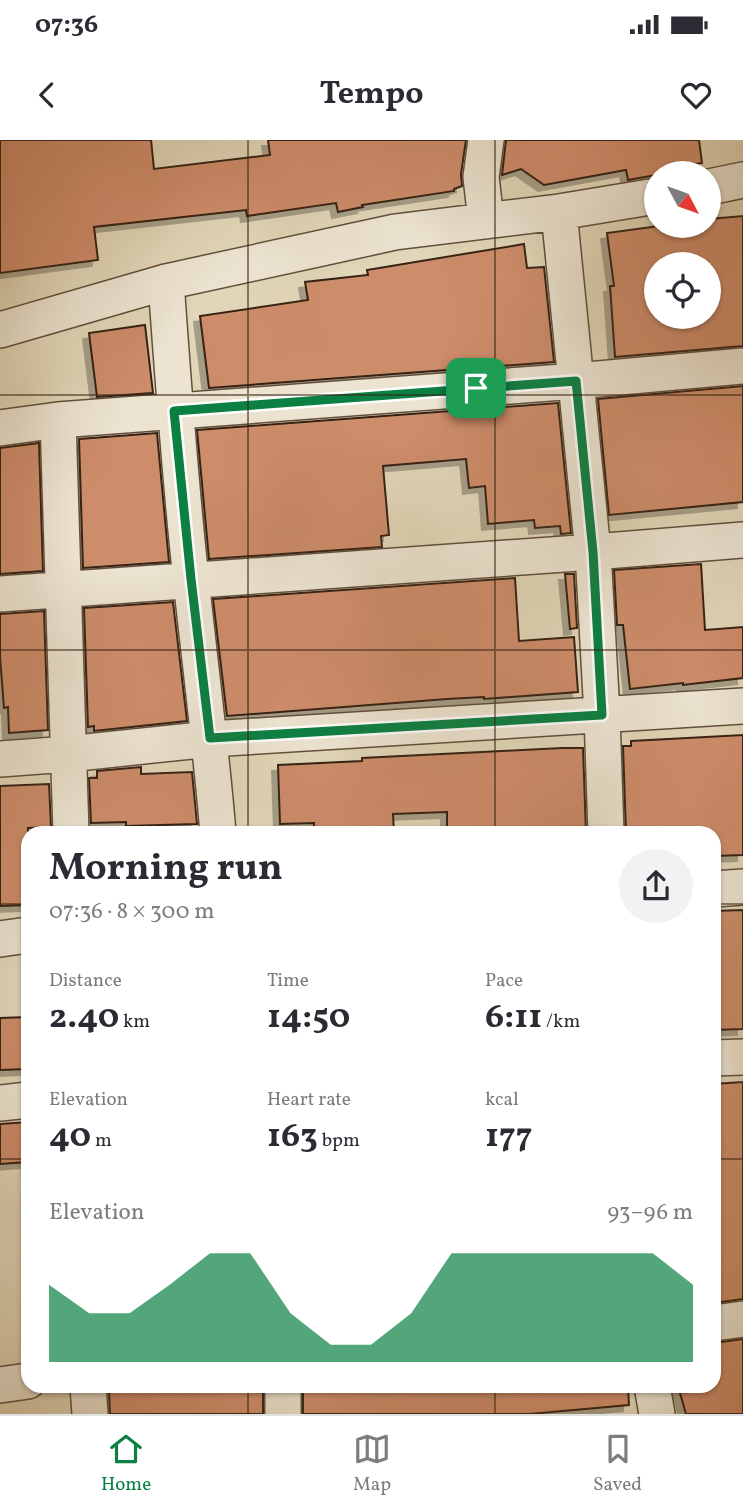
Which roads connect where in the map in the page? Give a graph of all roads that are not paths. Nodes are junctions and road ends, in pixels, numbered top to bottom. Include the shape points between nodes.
1 (486, 140) edge
2 (743, 180) edge
3 (721, 185) edge
4 (644, 198) edge
5 (559, 212) junction
6 (486, 220) junction
7 (166, 282) junction
8 (0, 330) edge
9 (743, 366) edge
10 (576, 381) junction
11 (174, 411) junction
12 (58, 420) junction
13 (0, 428) edge
14 (743, 540) edge
15 (593, 552) junction
16 (191, 579) junction
17 (63, 589) junction
18 (0, 594) edge
19 (743, 706) edge
20 (602, 715) junction
21 (210, 738) junction
22 (68, 754) junction
23 (0, 759) edge
24 (71, 826) edge
25 (217, 826) edge
26 (606, 826) edge
27 (743, 887) edge
28 (721, 889) edge
29 (21, 935) edge
30 (0, 939) edge
31 (743, 1057) edge
32 (721, 1058) edge
33 (21, 1101) edge
34 (0, 1103) edge
35 (743, 1319) edge
36 (721, 1322) edge
37 (21, 1382) edge
38 (0, 1385) edge
39 (88, 1393) edge
40 (283, 1393) edge
41 (653, 1393) edge
42 (90, 1414) edge
43 (283, 1414) edge
44 (657, 1414) edge

1 - 6 street via 481,177
2 - 3 street
4 - 5 street
5 - 6 street
5 - 10 street
6 - 7 street via 395,232
7 - 8 street
7 - 11 street
9 - 10 street
10 - 11 street
10 - 15 street
11 - 12 street
11 - 16 street
12 - 13 street
12 - 17 street
14 - 15 street
15 - 16 street
15 - 20 street
16 - 17 street
16 - 21 street
17 - 18 street
17 - 22 street
19 - 20 street
20 - 21 street
20 - 26 street
21 - 22 street
21 - 25 street
22 - 23 street
22 - 24 street
27 - 28 street
29 - 30 street
31 - 32 street
33 - 34 street
35 - 36 street
37 - 38 street
39 - 42 street
40 - 43 street
41 - 44 street

